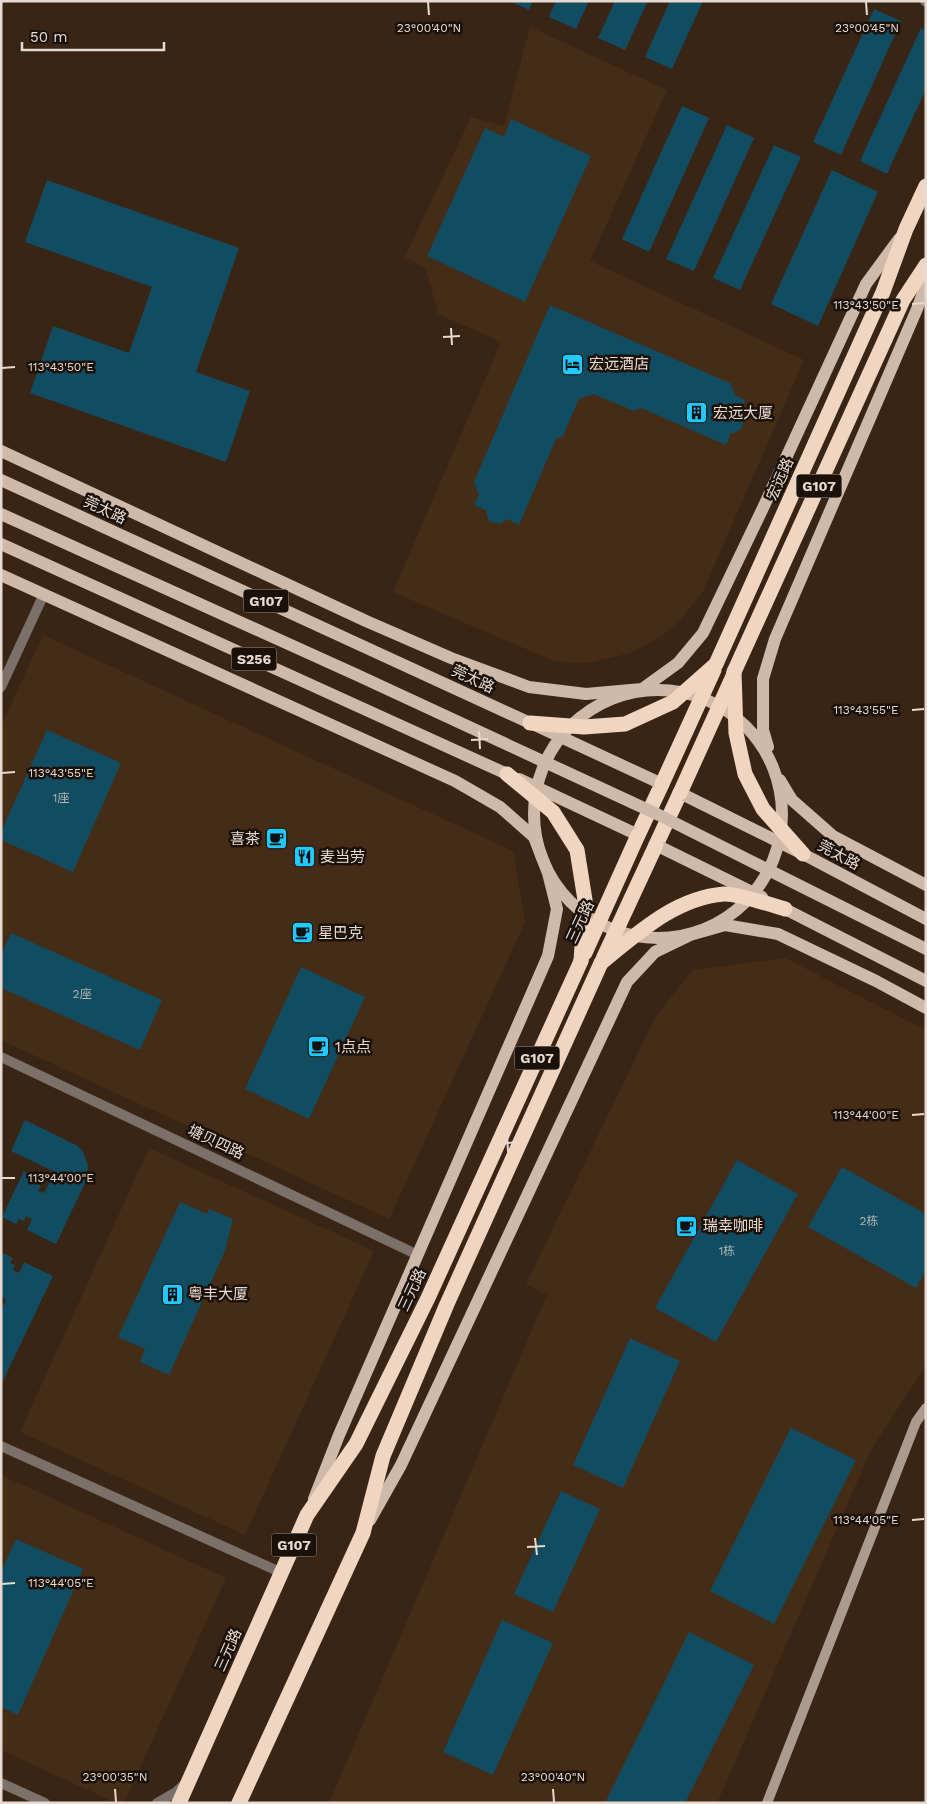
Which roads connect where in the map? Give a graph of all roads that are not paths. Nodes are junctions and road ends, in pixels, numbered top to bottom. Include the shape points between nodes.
1 (926, 186) edge
2 (906, 229) junction
3 (926, 265) edge
4 (926, 285) edge
5 (1, 451) edge
6 (1, 480) edge
7 (1, 514) edge
8 (1, 544) edge
9 (1, 574) edge
10 (44, 594) junction
11 (716, 664) junction
12 (734, 672) junction
13 (1, 687) edge
14 (642, 689) junction
15 (530, 723) junction
16 (776, 772) junction
17 (508, 774) junction
18 (662, 784) junction
19 (680, 793) junction
20 (638, 835) junction
21 (656, 845) junction
22 (803, 854) junction
23 (548, 874) junction
24 (926, 884) edge
25 (784, 909) junction
26 (926, 919) edge
27 (690, 935) junction
28 (926, 949) edge
29 (581, 961) junction
30 (601, 963) junction
31 (926, 980) edge
32 (926, 1008) edge
33 (1, 1057) edge
34 (418, 1254) junction
35 (926, 1408) edge
36 (1, 1446) edge
37 (307, 1515) junction
38 (363, 1533) junction
39 (282, 1573) junction
40 (189, 1781) junction
41 (1, 1784) edge
42 (44, 1803) edge
43 (157, 1803) edge
44 (179, 1803) edge
45 (238, 1803) edge
46 (767, 1803) edge

1 - 2 highway, 宏远路 / G107
2 - 11 highway, 宏远路 / G107 via 883,292
2 - 14 main road via 866,284 702,633 678,663
3 - 12 highway, G107 via 903,300
4 - 16 main road via 775,639 763,679 763,730
5 - 14 main road via 366,621 529,687 586,694
6 - 15 main road, 莞太路 / G107
7 - 28 main road, bridge via 659,815
8 - 17 main road, S256
9 - 10 main road
10 - 13 street
10 - 23 main road via 455,781 500,806 534,837
11 - 15 highway, bridge via 673,702 625,724 584,727
11 - 18 highway, 宏远路 / G107, bridge
12 - 19 highway, G107, bridge
12 - 22 highway, bridge via 736,733 746,774 763,809
14 - 16 main road via 684,691 723,707 755,735
14 - 23 main road via 604,700 571,723 547,756 534,794 534,835
15 - 18 main road, 莞太路 / G107, bridge
16 - 24 main road via 792,800 833,836
16 - 27 main road via 782,813 776,853 765,875 757,890 727,918
17 - 20 main road, bridge
17 - 29 highway, bridge via 553,812 577,850 585,900
18 - 19 main road, 莞太路
18 - 20 highway, 三元路 / G107, bridge
19 - 21 highway, G107, bridge
19 - 22 main road, 莞太路, bridge
20 - 21 main road
20 - 29 highway, 三元路 / G107, bridge
21 - 25 main road, bridge
21 - 30 highway, G107, bridge
22 - 26 main road, 莞太路
23 - 27 main road via 574,906 608,929 649,939
23 - 34 main road via 557,909 548,956
25 - 30 highway, bridge via 726,893 685,903 647,926
25 - 31 main road
27 - 32 main road via 725,925 778,934
27 - 38 main road via 655,952 627,982 401,1465
29 - 37 highway, 三元路 / G107 via 428,1298 356,1444
30 - 38 highway, G107 via 446,1304 383,1456
33 - 34 street, 塘贝四路
34 - 37 main road
35 - 46 street via 916,1422
36 - 39 street
37 - 39 highway, 三元路 / G107
38 - 45 highway, G107
39 - 40 highway, 三元路 / G107
40 - 43 street
40 - 44 highway, 三元路 / G107
41 - 42 street

